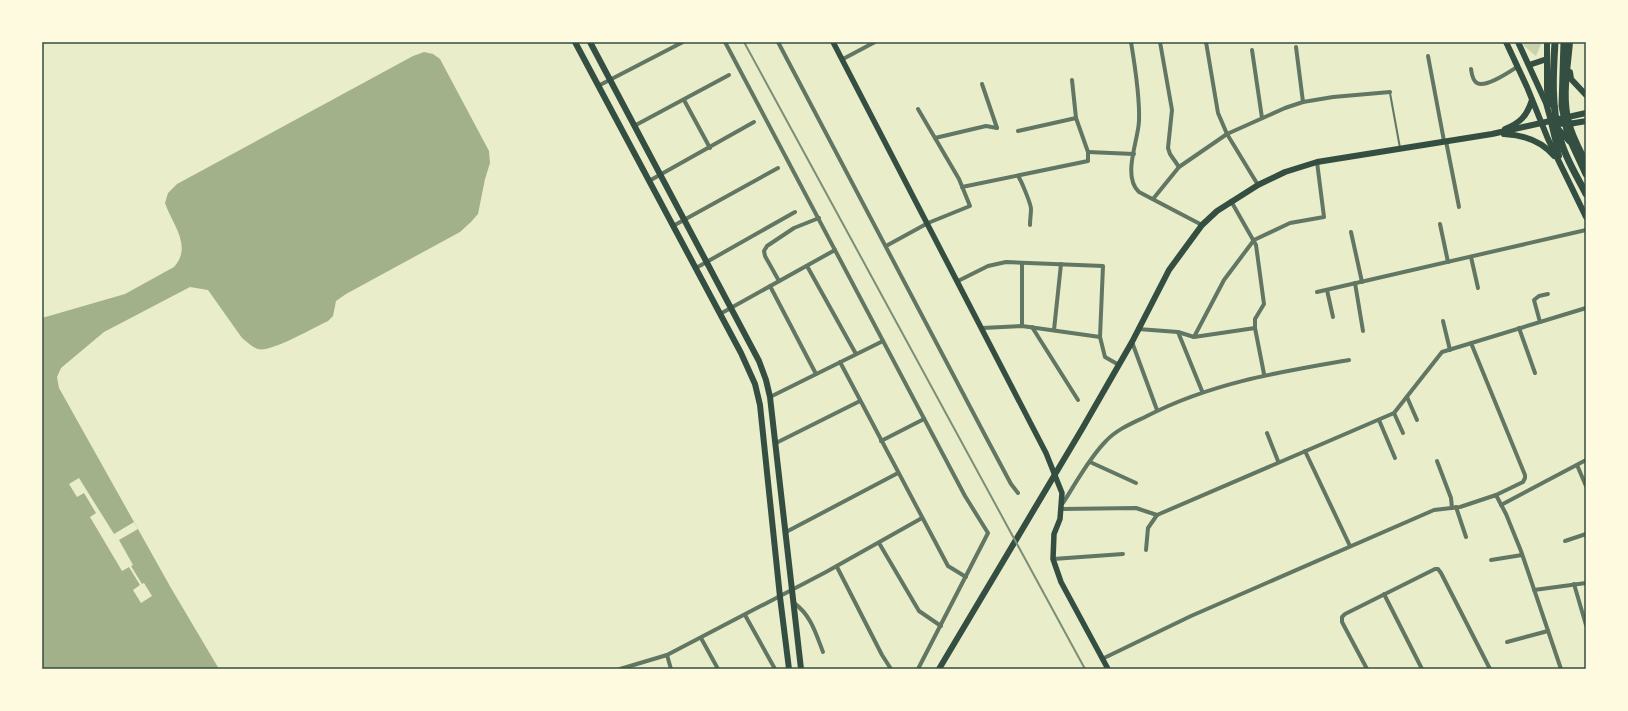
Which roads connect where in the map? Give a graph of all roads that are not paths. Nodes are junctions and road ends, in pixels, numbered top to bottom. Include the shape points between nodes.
1 (575, 42) edge
2 (590, 42) edge
3 (683, 42) edge
4 (725, 42) edge
5 (778, 42) edge
6 (833, 42) edge
7 (875, 42) edge
8 (1131, 42) edge
9 (1160, 42) edge
10 (1206, 42) edge
11 (1506, 42) edge
12 (1518, 42) edge
13 (1547, 42) edge
14 (1556, 42) edge
15 (1564, 42) edge
16 (1570, 42) edge
17 (1296, 47) dead end
18 (1252, 50) dead end
19 (1428, 56) dead end
20 (842, 59) junction
21 (1547, 59) junction
22 (1568, 64) junction
23 (1529, 66) junction
24 (1517, 67) junction
25 (1471, 69) dead end
26 (729, 75) dead end
27 (610, 80) junction
28 (1072, 80) dead end
29 (982, 84) dead end
30 (598, 86) junction
31 (1390, 92) joint
32 (1586, 94) edge
33 (684, 100) junction
34 (1532, 100) junction
35 (1303, 102) junction
36 (918, 109) dead end
37 (1586, 113) edge
38 (1568, 117) junction
39 (1076, 118) junction
40 (1262, 118) junction
41 (1551, 121) junction
42 (1586, 121) edge
43 (754, 122) dead end
44 (1542, 124) junction
45 (1569, 124) junction
46 (634, 126) junction
47 (1018, 131) dead end
48 (1227, 134) junction
49 (1492, 134) junction
50 (935, 138) junction
51 (1445, 141) junction
52 (1586, 146) edge
53 (710, 148) junction
54 (1400, 148) junction
55 (1088, 152) junction
56 (1134, 154) junction
57 (1583, 156) junction
58 (1317, 162) junction
59 (1586, 162) edge
60 (1561, 165) junction
61 (1179, 167) junction
62 (778, 168) dead end
63 (1586, 174) edge
64 (660, 175) junction
65 (1018, 176) junction
66 (649, 181) junction
67 (1258, 185) junction
68 (962, 187) junction
69 (1586, 194) edge
70 (1153, 199) junction
71 (1231, 201) junction
72 (1459, 206) dead end
73 (795, 212) dead end
74 (1586, 217) edge
75 (819, 218) junction
76 (684, 220) junction
77 (928, 223) junction
78 (1440, 224) dead end
79 (1030, 225) dead end
80 (1202, 225) junction
81 (673, 226) junction
82 (1586, 230) edge
83 (1351, 232) dead end
84 (1254, 240) junction
85 (886, 246) junction
86 (836, 250) junction
87 (1471, 257) junction
88 (706, 262) junction
89 (1448, 262) junction
90 (1022, 263) junction
91 (1061, 264) junction
92 (807, 266) junction
93 (696, 268) junction
94 (779, 281) junction
95 (958, 281) junction
96 (1362, 282) junction
97 (1355, 283) junction
98 (770, 286) junction
99 (1478, 288) dead end
100 (1327, 290) junction
101 (1317, 292) dead end
102 (1548, 294) dead end
103 (730, 308) junction
104 (1586, 308) edge
105 (720, 314) junction
106 (1333, 316) dead end
107 (1443, 321) dead end
108 (1540, 322) junction
109 (1022, 326) junction
110 (1032, 327) junction
111 (982, 328) junction
112 (1255, 328) junction
113 (1519, 328) junction
114 (1138, 329) junction
115 (1054, 330) junction
116 (1363, 331) dead end
117 (1178, 332) junction
118 (1194, 336) junction
119 (1100, 337) junction
120 (883, 341) junction
121 (1132, 342) junction
122 (1471, 343) junction
123 (1450, 350) junction
124 (856, 354) junction
125 (1349, 360) dead end
126 (840, 362) junction
127 (1119, 365) junction
128 (1535, 373) dead end
129 (816, 374) junction
130 (1264, 374) junction
131 (1202, 391) junction
132 (770, 397) junction
133 (1407, 397) junction
134 (1078, 400) dead end
135 (860, 401) junction
136 (1157, 410) junction
137 (1394, 413) junction
138 (924, 418) junction
139 (1379, 420) junction
140 (1416, 420) dead end
141 (1267, 433) dead end
142 (1403, 434) dead end
143 (763, 440) junction
144 (775, 441) junction
145 (881, 441) junction
146 (1305, 451) junction
147 (1396, 458) dead end
148 (1586, 460) edge
149 (1278, 461) junction
150 (1437, 461) dead end
151 (1090, 462) junction
152 (1577, 465) junction
153 (898, 473) junction
154 (1136, 482) dead end
155 (1586, 486) edge
156 (781, 490) junction
157 (769, 491) junction
158 (1018, 493) dead end
159 (1496, 495) junction
160 (1501, 504) junction
161 (1062, 506) junction
162 (1454, 508) junction
163 (1156, 515) junction
164 (922, 518) junction
165 (1586, 534) edge
166 (786, 536) junction
167 (1466, 537) dead end
168 (774, 540) junction
169 (1565, 541) dead end
170 (879, 543) junction
171 (1350, 546) junction
172 (1146, 550) dead end
173 (1123, 554) dead end
174 (1522, 555) junction
175 (1053, 559) junction
176 (1491, 560) dead end
177 (837, 567) junction
178 (966, 577) junction
179 (1586, 583) edge
180 (1574, 584) junction
181 (792, 589) junction
182 (1534, 590) junction
183 (1384, 594) junction
184 (780, 596) junction
185 (794, 603) junction
186 (744, 615) junction
187 (1586, 625) edge
188 (940, 626) junction
189 (1548, 631) junction
190 (701, 638) junction
191 (1507, 642) dead end
192 (823, 652) dead end
193 (667, 655) junction
194 (1102, 659) junction
195 (620, 669) edge
196 (671, 669) edge
197 (718, 669) edge
198 (775, 669) edge
199 (789, 669) edge
200 (801, 669) edge
201 (891, 669) edge
202 (918, 669) edge
203 (939, 669) edge
204 (1108, 669) edge
205 (1367, 669) edge
206 (1422, 669) edge
207 (1490, 669) edge
208 (1560, 669) edge

1 - 30 main road
2 - 27 main road
3 - 27 street
4 - 75 street
5 - 85 street
6 - 20 main road
7 - 20 street
8 - 56 street via 1139,121
9 - 61 street via 1172,110 1168,148
10 - 48 street via 1218,113
11 - 24 main road
12 - 23 main road
13 - 21 main road
14 - 69 highway via 1553,80 1559,137
15 - 63 highway via 1562,106 1568,135
16 - 22 main road
17 - 35 street
18 - 40 street
19 - 51 street
20 - 77 main road
21 - 23 main road
21 - 41 main road
22 - 32 main road via 1572,79
22 - 38 main road
23 - 41 main road via 1546,103
24 - 25 street via 1482,85 1476,83
24 - 34 main road
26 - 33 street
27 - 30 street
27 - 46 main road
28 - 39 street
29 - 50 street via 997,128 986,126
30 - 66 main road
31 - 35 street via 1333,96
31 - 54 lane
33 - 46 street
33 - 53 street
34 - 44 main road
34 - 49 main road via 1521,121
35 - 40 street
36 - 50 street
37 - 38 main road
38 - 41 main road
38 - 45 main road
39 - 47 street
39 - 55 street
40 - 48 street
41 - 44 main road
41 - 45 main road
41 - 57 main road
41 - 60 main road
42 - 45 main road
43 - 53 street
44 - 49 main road
44 - 60 main road
45 - 57 main road
46 - 64 main road
48 - 61 street
48 - 67 street
49 - 51 main road
49 - 60 main road via 1520,135 1537,142 1553,154
50 - 68 street
51 - 54 main road
51 - 72 street
52 - 57 main road
53 - 64 street
54 - 58 main road
55 - 56 street
55 - 65 street via 1088,161
56 - 70 street via 1131,173 1133,185 1139,192
57 - 59 main road
58 - 67 main road via 1285,172
58 - 84 street via 1324,217 1290,223
60 - 74 main road
61 - 70 street
62 - 76 street
64 - 66 street
64 - 76 main road
65 - 68 street
65 - 79 street via 1031,207
66 - 81 main road
67 - 71 main road
68 - 77 street via 970,206
70 - 80 street
71 - 80 main road
71 - 84 street
73 - 88 street
75 - 86 street
75 - 94 street via 794,228 767,246 765,256
76 - 81 street
76 - 88 main road
77 - 85 street
77 - 95 main road
78 - 89 street
80 - 114 main road via 1169,270
81 - 93 main road
82 - 87 street
83 - 96 street
84 - 112 street via 1264,304 1255,319
84 - 118 street via 1224,280
85 - 158 street
86 - 92 street
86 - 120 street
87 - 89 street
87 - 99 street
88 - 93 street
88 - 103 main road
89 - 96 street
90 - 91 street
90 - 95 street via 1006,262 988,266
90 - 109 street
91 - 115 street
91 - 119 street via 1104,267
92 - 94 street
92 - 124 street
93 - 105 main road
94 - 98 street
95 - 111 main road
96 - 97 street
97 - 100 street
97 - 116 street
98 - 103 street
98 - 129 street
100 - 101 street
100 - 106 street
102 - 108 street via 1534,300
103 - 105 street
103 - 132 main road via 759,361
104 - 108 street
105 - 143 main road via 755,384
107 - 123 street
108 - 113 street
109 - 110 street
109 - 111 street
110 - 115 street
110 - 134 street
111 - 161 main road via 1046,453 1062,494
112 - 118 street
112 - 130 street
113 - 122 street
113 - 128 street
114 - 117 street
114 - 121 main road
115 - 119 street
117 - 118 street
117 - 131 street
119 - 127 street via 1105,357
120 - 124 street
120 - 138 street
121 - 127 main road
121 - 136 street
122 - 123 street
122 - 159 street via 1525,475 1523,482
123 - 133 street via 1440,354
124 - 126 street
125 - 130 street
126 - 129 street
126 - 135 street
127 - 203 main road
129 - 132 street
130 - 131 street
131 - 136 street
132 - 144 main road
133 - 137 street
133 - 140 street
135 - 144 street
135 - 145 street
136 - 151 street via 1116,432 1106,440
137 - 139 street
137 - 142 street
138 - 145 street
138 - 178 street via 988,533
139 - 146 street
139 - 147 street
141 - 149 street
143 - 144 main road
143 - 157 main road
144 - 156 main road
145 - 153 street
146 - 149 street
146 - 171 street
148 - 152 street
149 - 163 street
150 - 162 street
151 - 154 street
151 - 161 street
152 - 155 street
152 - 160 street
153 - 164 street
153 - 166 street
156 - 157 main road
156 - 166 main road
157 - 168 main road
159 - 160 street
159 - 162 street
160 - 174 street
161 - 163 street via 1136,508
161 - 175 main road via 1054,534
162 - 167 street
162 - 171 street via 1434,510
163 - 172 street via 1148,528
164 - 170 street
164 - 178 street via 948,566
165 - 169 street
166 - 168 main road
166 - 181 main road
168 - 184 main road
170 - 177 street
170 - 188 street via 919,611
171 - 194 street via 1191,616
173 - 175 street
174 - 176 street
174 - 182 street
175 - 194 main road via 1061,582
177 - 181 street
177 - 201 street
178 - 188 street
179 - 180 street
180 - 182 street
180 - 187 street
181 - 184 street
181 - 185 main road
182 - 189 street
183 - 205 street via 1342,617 1342,622
183 - 206 street
183 - 207 street via 1435,568 1438,569
184 - 186 street
184 - 199 main road
185 - 192 street via 811,622
185 - 200 main road
186 - 190 street
186 - 198 street
188 - 202 street
189 - 191 street
189 - 208 street
190 - 193 street
190 - 197 street
193 - 195 street
193 - 196 street
194 - 204 main road

